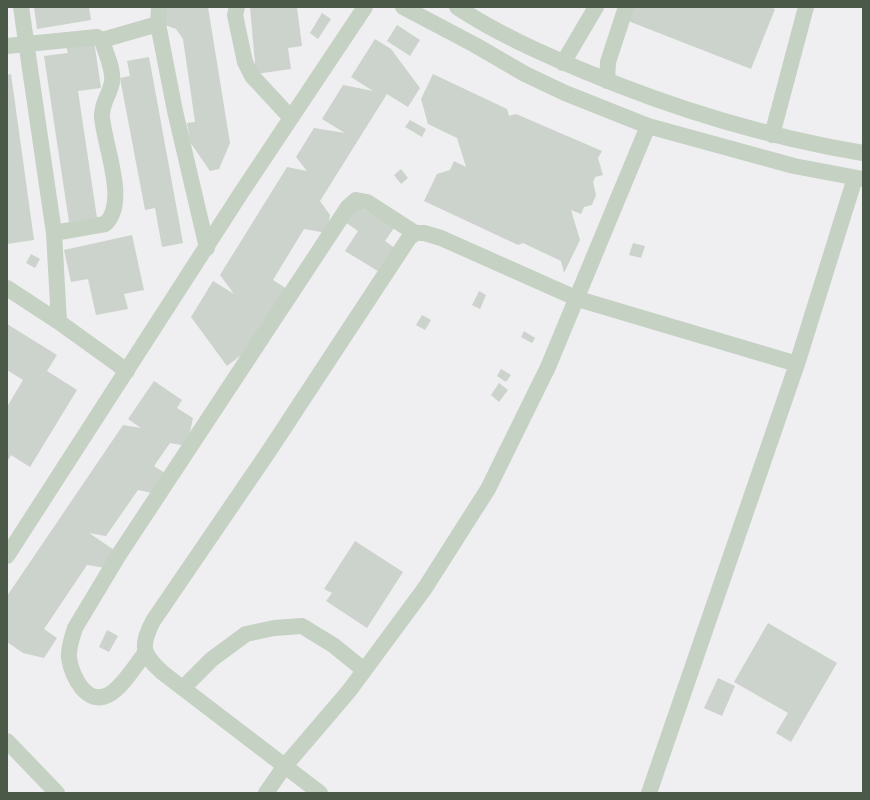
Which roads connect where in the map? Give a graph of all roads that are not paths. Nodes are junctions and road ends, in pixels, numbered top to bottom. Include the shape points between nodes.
1 (21, 7) edge
2 (159, 7) edge
3 (237, 7) edge
4 (365, 7) edge
5 (403, 7) edge
6 (457, 7) edge
7 (596, 7) edge
8 (626, 7) edge
9 (806, 7) edge
10 (158, 24) junction
11 (102, 40) junction
12 (27, 44) junction
13 (7, 46) edge
14 (564, 63) junction
15 (607, 81) junction
16 (291, 118) junction
17 (648, 126) junction
18 (772, 135) junction
19 (863, 153) edge
20 (859, 179) edge
21 (54, 233) junction
22 (415, 233) junction
23 (207, 248) junction
24 (7, 288) edge
25 (578, 299) junction
26 (59, 322) junction
27 (797, 364) junction
28 (126, 371) junction
29 (13, 534) edge
30 (7, 556) edge
31 (145, 653) junction
32 (364, 670) junction
33 (183, 688) junction
34 (7, 740) edge
35 (284, 767) junction
36 (57, 793) edge
37 (266, 793) edge
38 (320, 793) edge
39 (649, 793) edge

1 - 12 street
2 - 10 street
3 - 16 street via 235,15 245,62 261,88
4 - 16 street
5 - 17 street via 524,74
6 - 14 street via 525,45
7 - 14 street
8 - 15 street via 608,62
9 - 18 street
10 - 11 street
10 - 23 street
11 - 12 street via 94,36
11 - 21 street via 112,79 102,116 115,191 115,208 112,217 105,224
12 - 13 street
12 - 21 street
14 - 15 street
15 - 18 street via 676,107
16 - 23 street
17 - 20 street via 794,166
17 - 25 street
18 - 19 street
20 - 27 street
21 - 26 street
22 - 25 street via 441,238
22 - 31 street via 409,238 153,621 146,634
22 - 31 street via 367,202 356,200 348,207 120,553 76,628 69,658 81,688 89,694 101,697 113,693
23 - 28 street
24 - 26 street
25 - 27 street
25 - 32 street via 488,490 425,588
26 - 28 street
27 - 39 street
28 - 29 street
29 - 30 street
31 - 33 street via 152,663
32 - 33 street via 333,645 302,626 274,628 246,634 212,659
32 - 35 street
33 - 35 street
34 - 36 street
35 - 37 street
35 - 38 street

